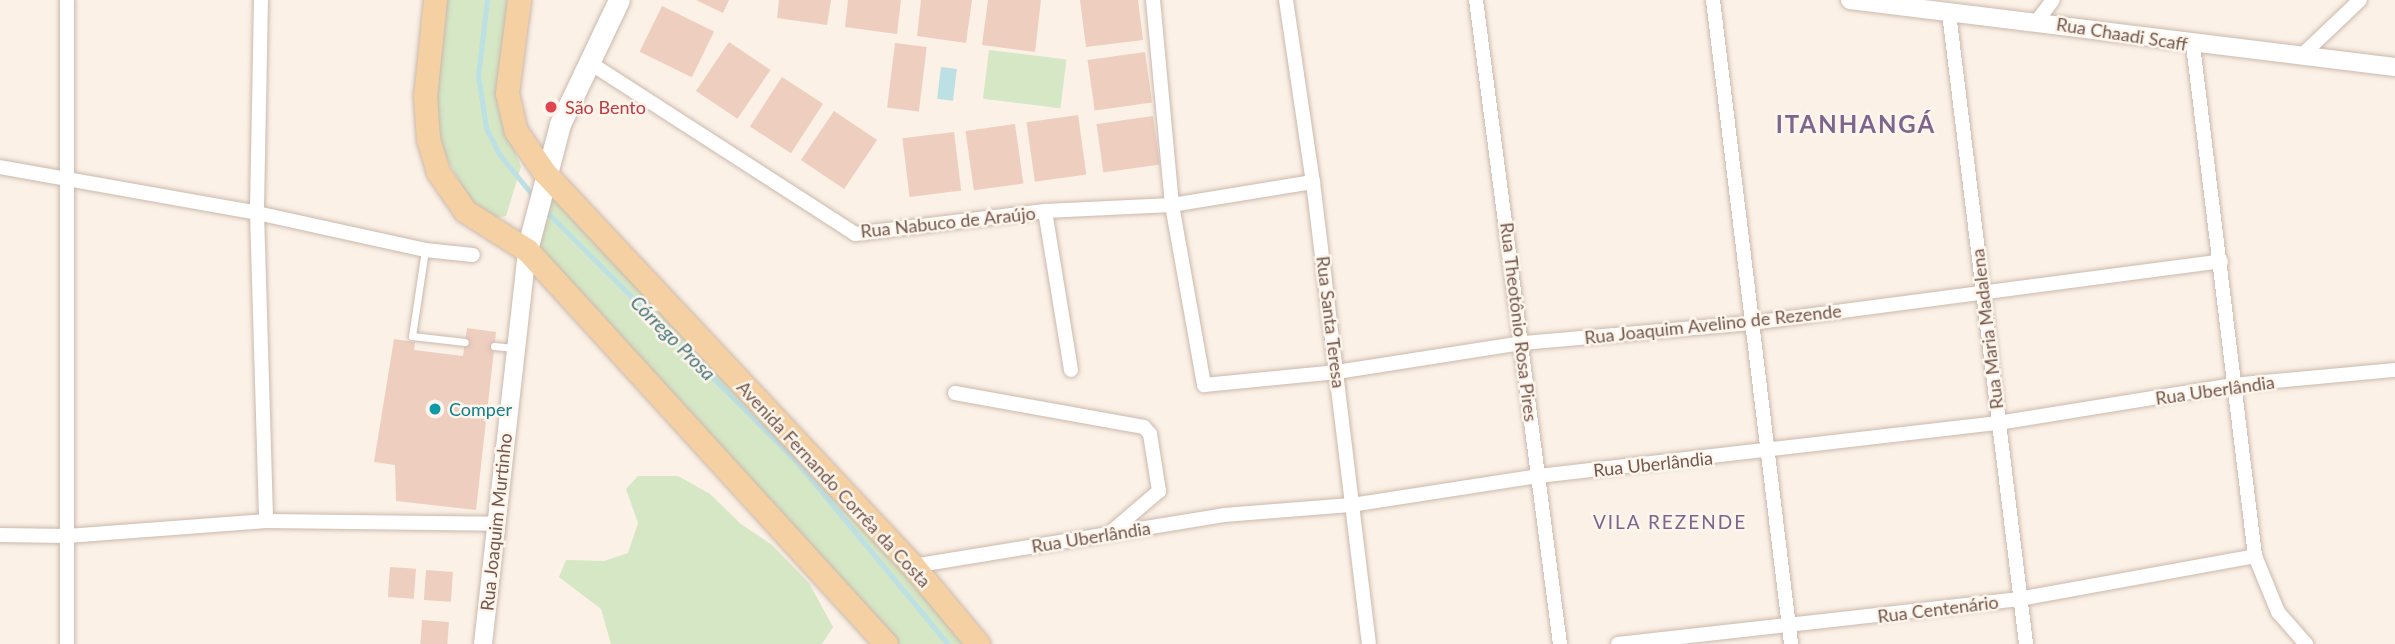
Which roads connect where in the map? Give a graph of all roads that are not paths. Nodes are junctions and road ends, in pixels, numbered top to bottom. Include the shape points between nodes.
1 (67, 0) edge
2 (261, 0) edge
3 (435, 0) edge
4 (519, 0) edge
5 (619, 0) edge
6 (1153, 0) edge
7 (1286, 0) edge
8 (1476, 0) edge
9 (1713, 0) edge
10 (1850, 0) edge
11 (2053, 0) edge
12 (2360, 0) edge
13 (1949, 13) junction
14 (2038, 21) junction
15 (2193, 45) junction
16 (2301, 56) junction
17 (590, 63) junction
18 (2395, 67) edge
19 (0, 167) edge
20 (65, 181) junction
21 (543, 182) junction
22 (1313, 182) junction
23 (1172, 205) junction
24 (1045, 211) junction
25 (257, 213) junction
26 (529, 245) junction
27 (425, 250) junction
28 (473, 255) dead end
29 (2221, 261) junction
30 (1982, 290) junction
31 (1752, 323) junction
32 (465, 342) dead end
33 (1523, 343) junction
34 (495, 346) dead end
35 (514, 348) junction
36 (1071, 370) dead end
37 (2395, 370) edge
38 (1337, 372) junction
39 (2232, 385) junction
40 (955, 393) dead end
41 (1998, 423) junction
42 (1768, 452) junction
43 (1539, 476) junction
44 (1352, 505) junction
45 (266, 522) junction
46 (496, 524) junction
47 (1109, 534) junction
48 (0, 535) edge
49 (67, 536) junction
50 (2255, 556) junction
51 (913, 566) junction
52 (2019, 599) junction
53 (1789, 628) junction
54 (67, 644) edge
55 (484, 644) edge
56 (886, 644) edge
57 (978, 644) edge
58 (1369, 644) edge
59 (1560, 644) edge
60 (1618, 644) edge
61 (1791, 644) edge
62 (2026, 644) edge
63 (2306, 644) edge

1 - 20 street
2 - 25 street
3 - 26 main road via 425,96 428,139 438,172 465,211
4 - 21 main road, Avenida Fernando Corrêa da Costa via 507,93 516,131
5 - 17 main road, Rua Joaquim Murtinho
6 - 23 street
7 - 22 street, Rua Santa Teresa
8 - 33 street, Rua Theotônio Rosa Pires
9 - 31 street
10 - 13 street, Rua Chaadi Scaff
11 - 14 street
12 - 16 street
13 - 14 street, Rua Chaadi Scaff
13 - 30 street, Rua Maria Madalena
14 - 15 street, Rua Chaadi Scaff
15 - 16 street, Rua Chaadi Scaff
15 - 29 street
16 - 18 street, Rua Chaadi Scaff
17 - 21 main road, Rua Joaquim Murtinho via 560,124
17 - 24 street, Rua Nabuco de Araújo via 855,234
19 - 20 street
20 - 25 street
20 - 49 street
21 - 26 main road, Rua Joaquim Murtinho
21 - 51 main road, Avenida Fernando Corrêa da Costa
22 - 23 street, Rua Nabuco de Araújo
22 - 38 street, Rua Santa Teresa
23 - 24 street, Rua Nabuco de Araújo
23 - 38 street, Rua Joaquim Avelino de Rezende via 1205,385
24 - 36 street
25 - 27 street
25 - 45 street
26 - 35 street, Rua Joaquim Murtinho
26 - 56 main road
27 - 28 street
27 - 32 lane via 412,336
29 - 30 street, Rua Joaquim Avelino de Rezende
29 - 39 street
30 - 31 street, Rua Joaquim Avelino de Rezende
30 - 41 street, Rua Maria Madalena
31 - 33 street, Rua Joaquim Avelino de Rezende
31 - 42 street
33 - 38 street, Rua Joaquim Avelino de Rezende
33 - 43 street, Rua Theotônio Rosa Pires
34 - 35 lane
35 - 46 street, Rua Joaquim Murtinho
37 - 39 street, Rua Uberlândia
38 - 44 street, Rua Santa Teresa
39 - 41 street, Rua Uberlândia
39 - 50 street
40 - 47 street via 1144,427 1150,434 1159,491
41 - 42 street, Rua Uberlândia
41 - 52 street, Rua Maria Madalena
42 - 43 street, Rua Uberlândia
42 - 53 street
43 - 44 street, Rua Uberlândia
43 - 59 street, Rua Theotônio Rosa Pires
44 - 47 street, Rua Uberlândia via 1224,515
44 - 58 street, Rua Santa Teresa
45 - 46 street
45 - 49 street
46 - 55 street, Rua Joaquim Murtinho
47 - 51 street, Rua Uberlândia
48 - 49 street
49 - 54 street
50 - 52 street, Rua Centenário
50 - 63 street via 2278,612
51 - 57 main road, Avenida Fernando Corrêa da Costa
52 - 53 street, Rua Centenário
52 - 62 street, Rua Maria Madalena
53 - 60 street, Rua Centenário
53 - 61 street

